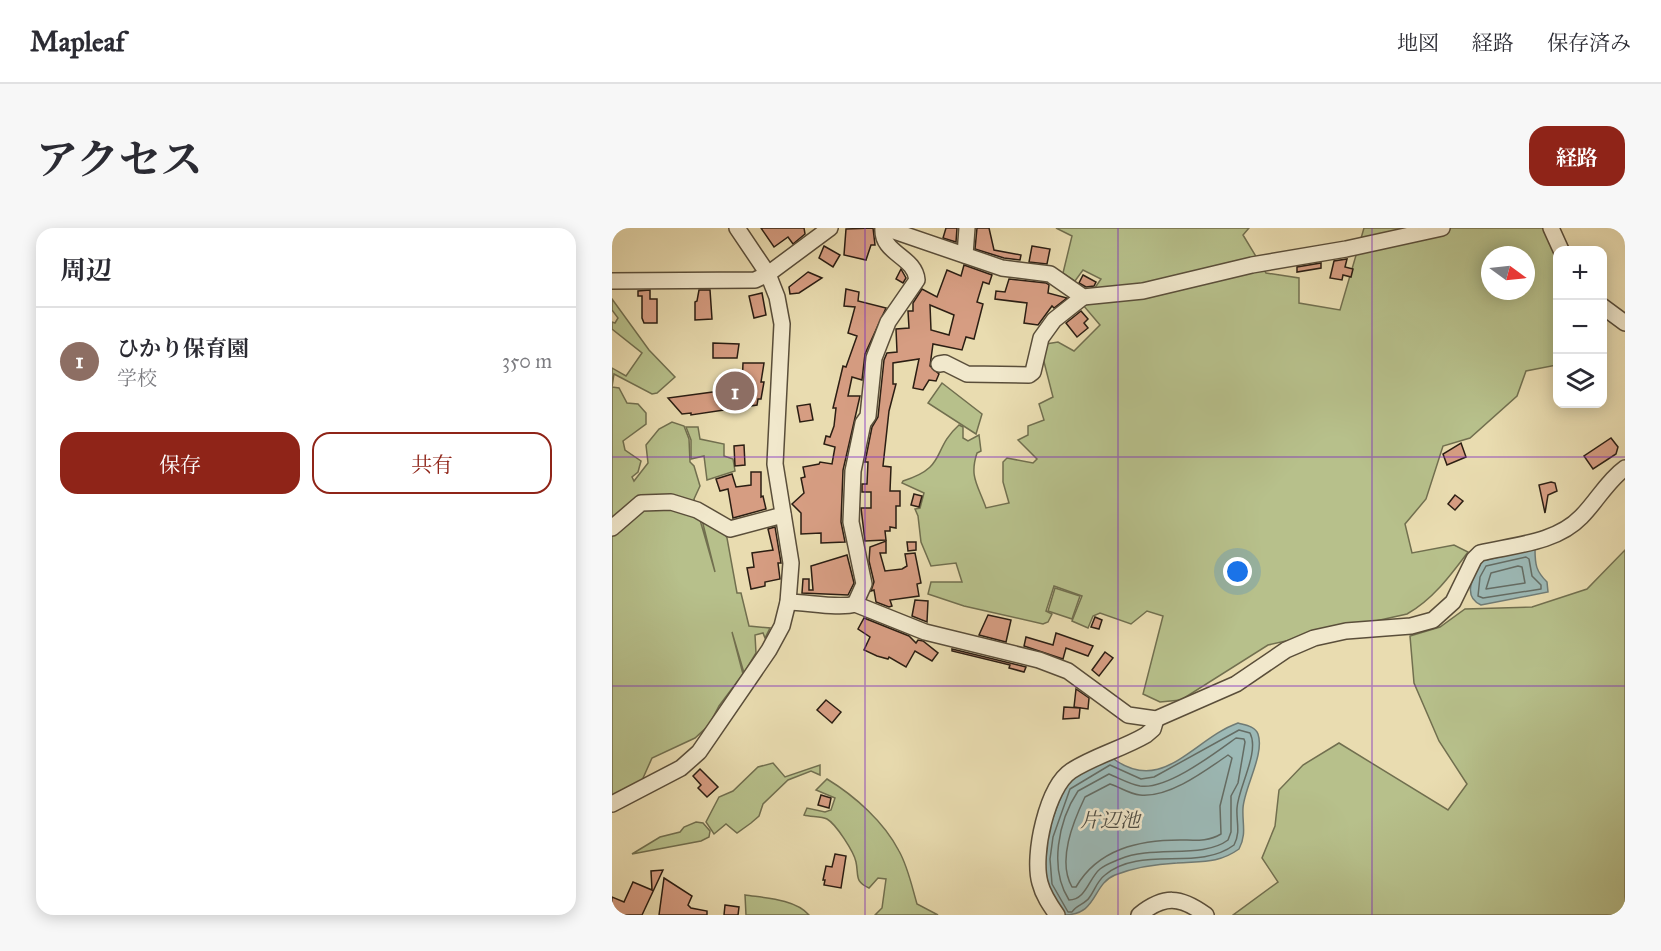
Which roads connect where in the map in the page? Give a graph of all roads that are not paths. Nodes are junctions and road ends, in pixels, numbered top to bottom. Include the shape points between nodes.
1 (737, 228) edge
2 (830, 228) edge
3 (884, 228) edge
4 (967, 228) edge
5 (1442, 228) edge
6 (1551, 228) edge
7 (1559, 246) edge
8 (965, 255) junction
9 (768, 274) junction
10 (612, 281) edge
11 (1083, 297) junction
12 (1607, 310) edge
13 (1625, 323) edge
14 (939, 364) dead end
15 (1625, 468) edge
16 (783, 515) junction
17 (612, 528) edge
18 (788, 602) junction
19 (855, 604) junction
20 (1156, 719) junction
21 (612, 804) edge
22 (1057, 915) edge
23 (1139, 915) edge
24 (1206, 915) edge

1 - 9 street
2 - 9 street
3 - 8 street
3 - 19 street via 890,249 912,264 917,280 888,322 871,366 868,416 853,471 851,522 864,584
4 - 8 street
5 - 11 street via 1143,291
6 - 7 street
8 - 11 street via 1002,268 1050,274
9 - 10 street via 755,280
9 - 16 street via 782,324 775,464
11 - 14 street via 1054,320 1041,338 1029,375 967,374
12 - 13 street
15 - 20 street via 1566,531 1480,553 1453,602 1433,620 1411,627 1346,631 1314,638 1286,650 1236,684
16 - 17 street via 730,529 687,506 641,503
16 - 18 street via 791,563
18 - 19 street via 845,607
18 - 21 street via 782,626 769,650 706,744 681,768
19 - 20 street via 925,632 1068,671 1128,715
20 - 22 street via 1146,735 1072,771 1056,790 1041,836 1038,868 1044,894
23 - 24 street via 1167,900 1191,905

